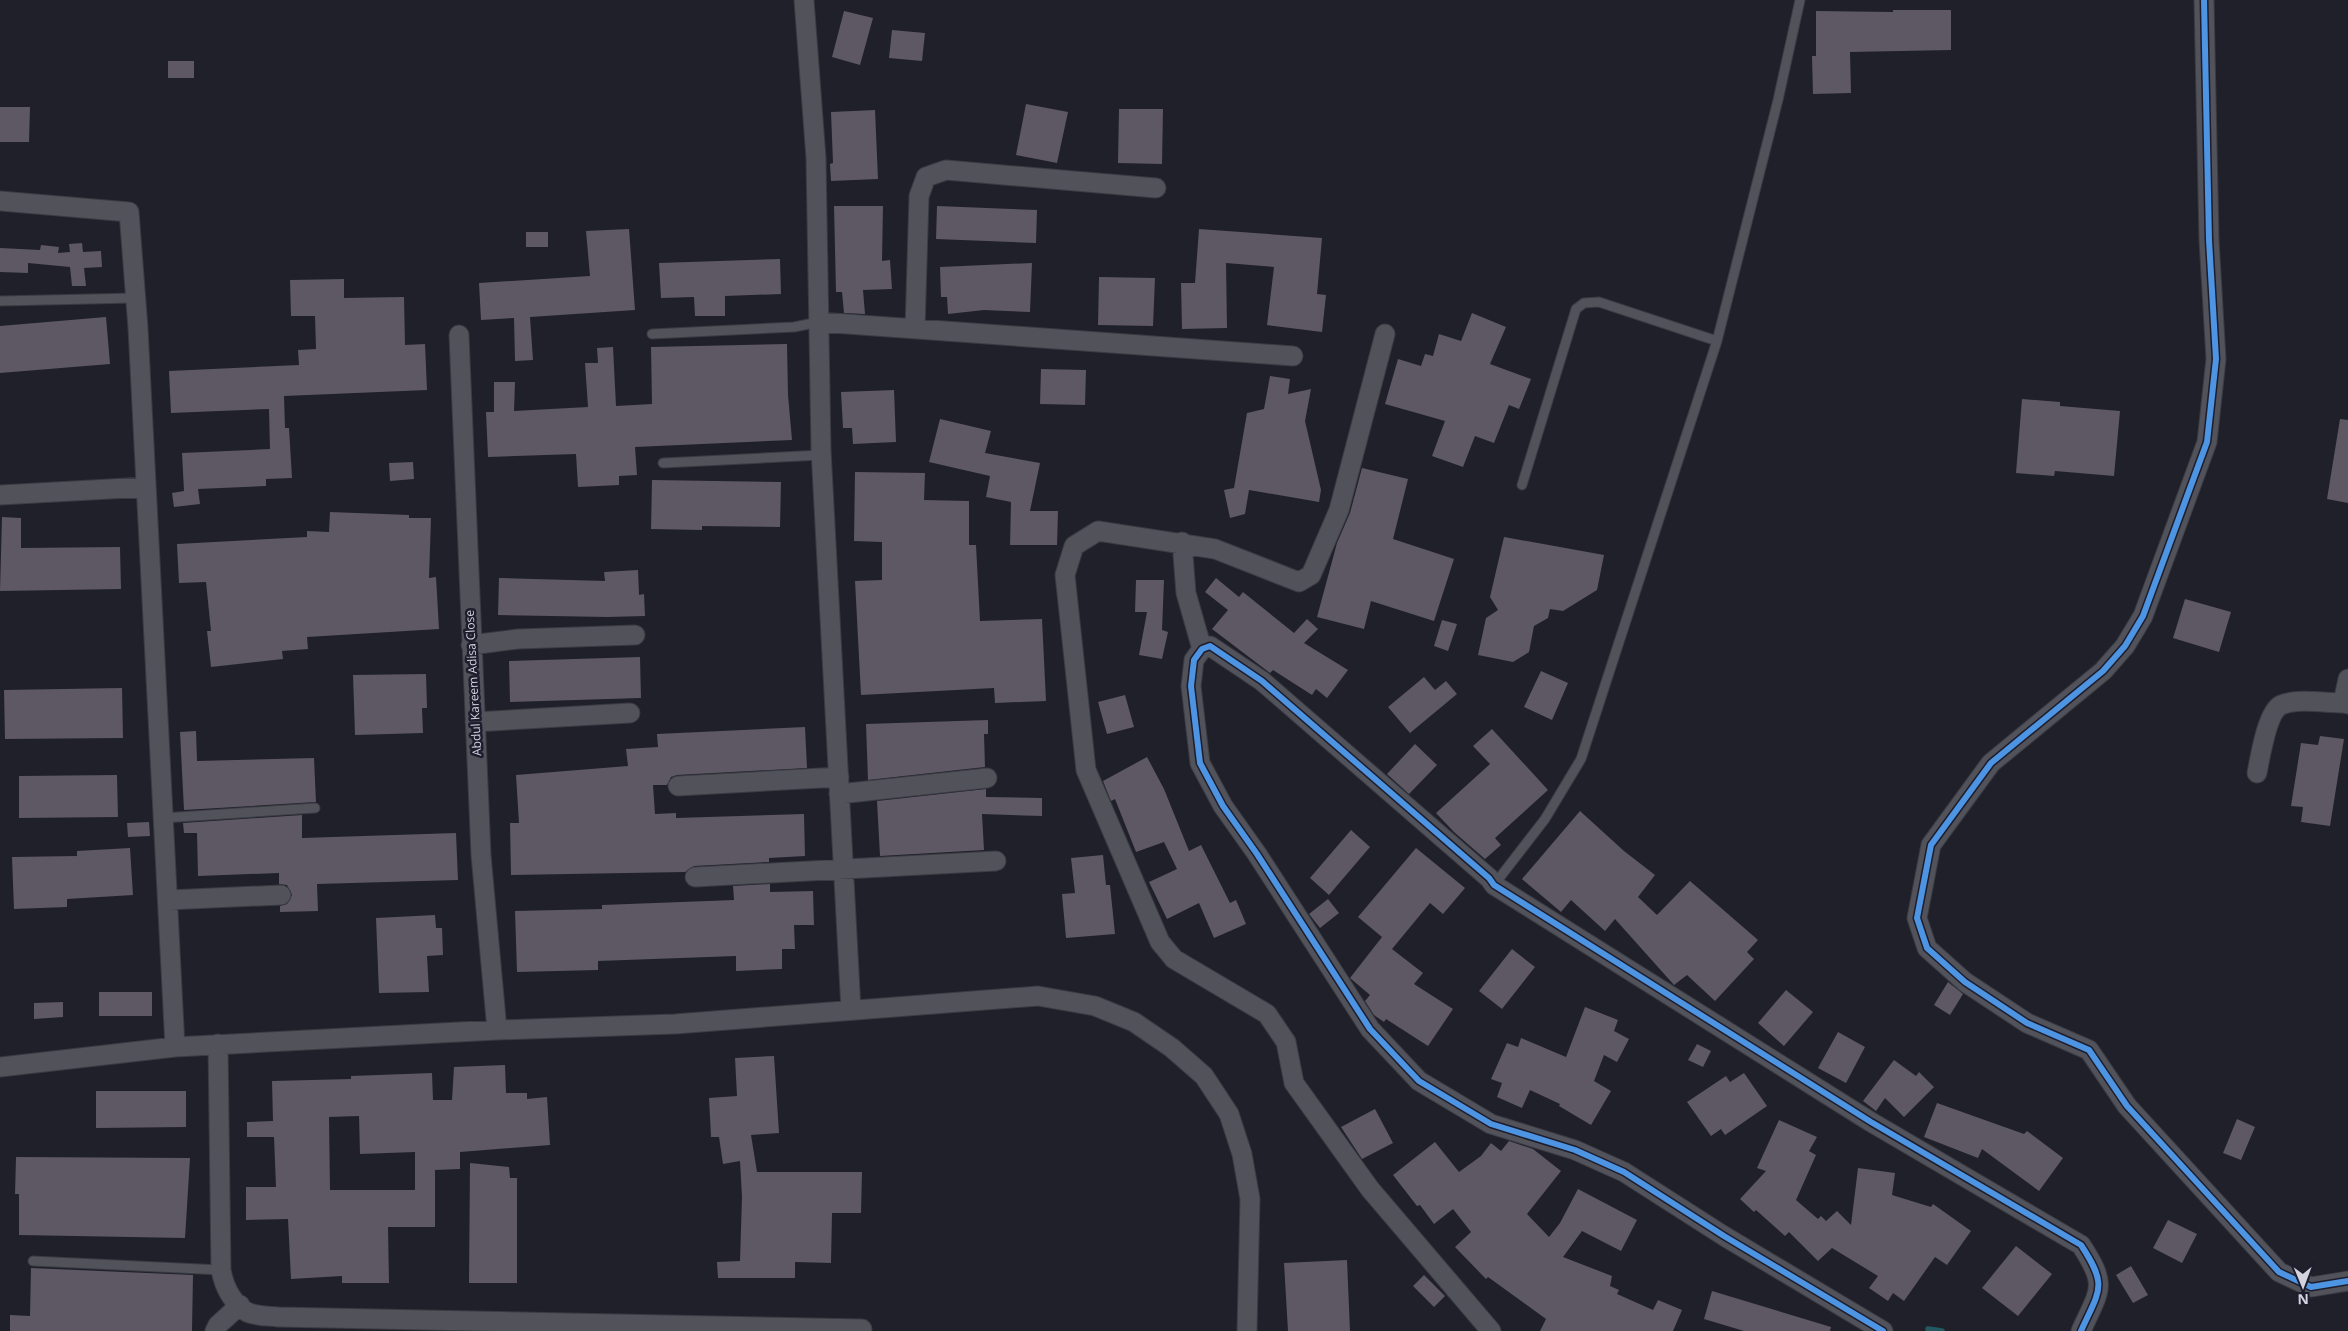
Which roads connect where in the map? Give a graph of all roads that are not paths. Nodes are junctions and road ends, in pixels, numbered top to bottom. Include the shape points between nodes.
1 (804, 0) edge
2 (1800, 0) edge
3 (2204, 0) edge
4 (1156, 188) dead end
5 (0, 200) edge
6 (136, 298) junction
7 (0, 301) edge
8 (819, 322) junction
9 (915, 329) junction
10 (652, 334) dead end
11 (1386, 334) dead end
12 (459, 335) dead end
13 (1717, 341) junction
14 (1294, 356) dead end
15 (822, 455) junction
16 (663, 463) dead end
17 (1522, 485) dead end
18 (146, 487) junction
19 (0, 495) edge
20 (1182, 542) junction
21 (635, 635) dead end
22 (471, 645) junction
23 (1202, 649) junction
24 (2348, 679) edge
25 (2346, 703) edge
26 (630, 713) dead end
27 (474, 722) junction
28 (2257, 773) dead end
29 (987, 778) dead end
30 (839, 785) junction
31 (678, 786) dead end
32 (315, 808) dead end
33 (163, 818) junction
34 (996, 861) dead end
35 (843, 868) junction
36 (695, 877) dead end
37 (1494, 885) junction
38 (281, 894) dead end
39 (168, 900) junction
40 (851, 1010) junction
41 (498, 1030) junction
42 (218, 1044) junction
43 (175, 1047) junction
44 (0, 1067) edge
45 (33, 1261) dead end
46 (221, 1270) junction
47 (2348, 1281) edge
48 (240, 1305) junction
49 (862, 1330) dead end
50 (215, 1331) edge
51 (1247, 1331) edge
52 (1490, 1331) edge
53 (1884, 1331) edge
54 (2081, 1331) edge

1 - 8 street via 816,158
2 - 13 lane
3 - 47 street via 2209,240 2216,359 2207,442 2143,616 2125,646 2102,671 1991,763 1931,845 1917,918 1927,948 1965,982 2027,1023 2089,1050 2127,1106 2279,1272 2311,1286
4 - 9 street via 946,170 926,177 919,196
5 - 6 street via 129,212
6 - 7 lane
6 - 18 street
8 - 9 street
8 - 10 lane via 794,327
8 - 15 street
9 - 14 street
11 - 20 street via 1339,510 1311,575 1299,582 1215,549
12 - 22 street, Abdul Kareem Adisa Close
13 - 17 lane via 1599,302 1584,303 1576,309
13 - 37 lane via 1581,759 1545,819
15 - 16 lane
15 - 30 street
18 - 19 street
18 - 33 street
20 - 23 street via 1186,593
20 - 52 street via 1098,531 1074,546 1065,575 1086,770 1160,942 1174,959 1267,1014 1286,1042 1294,1083 1370,1189
21 - 22 street via 518,639
22 - 27 street, Abdul Kareem Adisa Close
23 - 37 street via 1210,646 1262,681
23 - 53 street via 1194,660 1191,686 1200,763 1223,806 1370,1029 1419,1081 1491,1124 1575,1150 1624,1172
24 - 25 street
25 - 28 street via 2301,702 2281,706 2271,714
26 - 27 street
27 - 41 street, Abdul Kareem Adisa Close via 481,855
29 - 30 street
30 - 31 street
30 - 35 street
32 - 33 lane
33 - 39 street
34 - 35 street
35 - 36 street
35 - 40 street
37 - 54 street via 1871,1122 2081,1245 2094,1265 2100,1289
38 - 39 street
39 - 43 street
40 - 41 street via 675,1024
40 - 51 street via 1038,996 1095,1006 1134,1022 1172,1048 1204,1076 1229,1114 1242,1154 1250,1199
41 - 42 street
42 - 43 street
42 - 46 street
43 - 44 street
45 - 46 lane
46 - 48 street via 224,1287
48 - 49 street via 248,1312 278,1317
48 - 50 street

